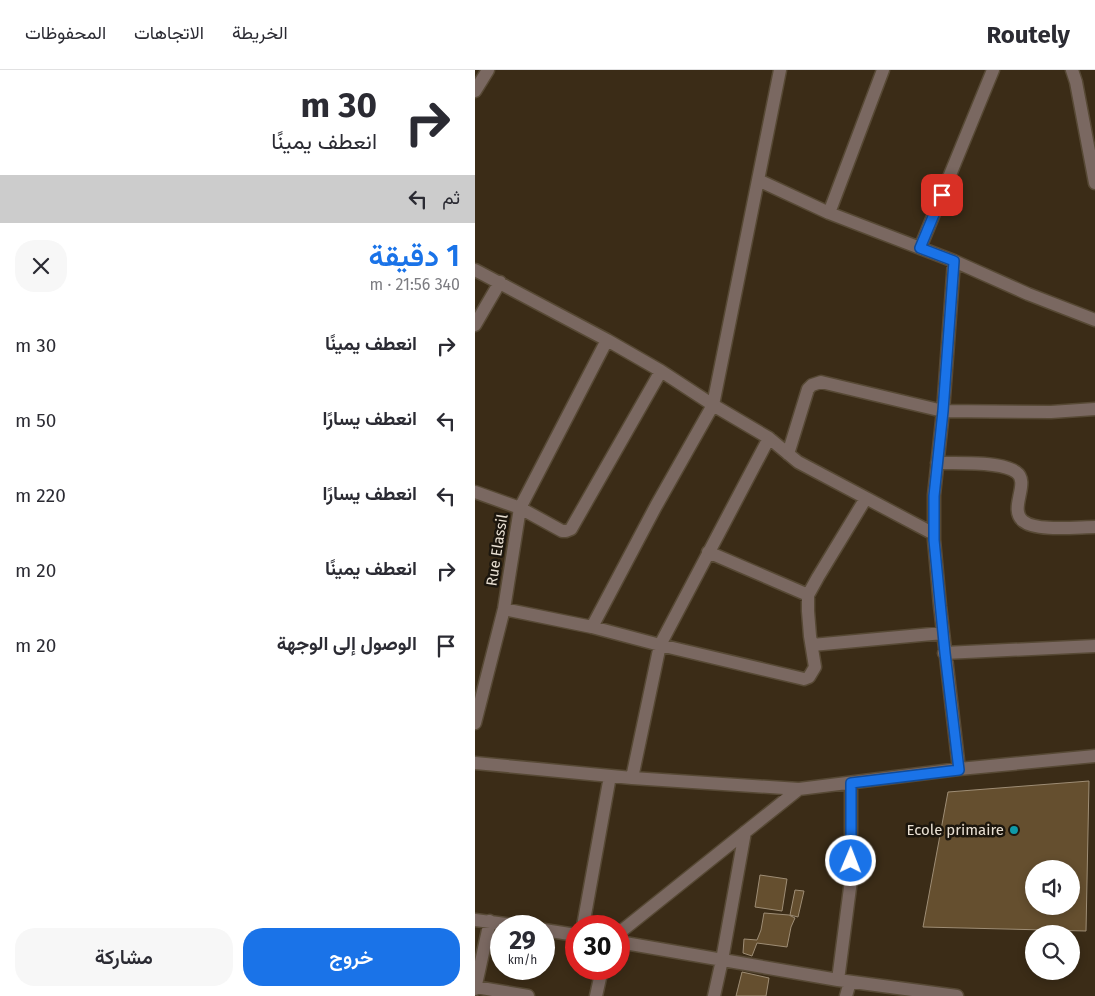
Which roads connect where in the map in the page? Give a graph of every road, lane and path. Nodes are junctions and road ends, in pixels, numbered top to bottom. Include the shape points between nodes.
1 (488, 70) edge
2 (780, 70) edge
3 (883, 70) edge
4 (993, 70) edge
5 (1072, 70) edge
6 (475, 91) edge
7 (758, 180) junction
8 (1095, 183) edge
9 (829, 213) junction
10 (920, 248) junction
11 (954, 261) junction
12 (475, 270) edge
13 (500, 282) junction
14 (1095, 320) edge
15 (475, 325) edge
16 (607, 340) junction
17 (661, 370) junction
18 (713, 405) junction
19 (1095, 409) edge
20 (943, 411) junction
21 (769, 438) junction
22 (789, 454) junction
23 (937, 463) junction
24 (475, 492) edge
25 (867, 498) junction
26 (520, 508) junction
27 (1095, 527) edge
28 (934, 534) junction
29 (708, 552) junction
30 (808, 595) junction
31 (504, 609) junction
32 (592, 627) junction
33 (943, 633) junction
34 (660, 645) junction
35 (812, 645) junction
36 (1095, 646) edge
37 (945, 653) junction
38 (475, 723) edge
39 (1095, 756) edge
40 (475, 763) edge
41 (959, 770) junction
42 (611, 776) junction
43 (632, 778) junction
44 (851, 783) junction
45 (799, 789) junction
46 (745, 832) junction
47 (585, 915) edge
48 (475, 920) edge
49 (489, 921) joint
50 (630, 924) edge
51 (630, 944) edge
52 (722, 960) junction
53 (600, 980) edge
54 (844, 981) junction
55 (475, 988) edge
56 (528, 996) edge
57 (596, 996) edge
58 (714, 996) edge
59 (846, 996) edge
60 (957, 996) edge

1 - 6 street
2 - 7 street
3 - 9 street
4 - 10 street
5 - 8 street
7 - 9 street
7 - 18 street
9 - 10 street
10 - 11 street
11 - 14 street
11 - 20 street
12 - 13 street
13 - 15 street
13 - 16 street
16 - 17 street
16 - 26 street, Rue Elassil
17 - 18 street
17 - 26 street via 571,529 561,531
18 - 21 street
18 - 32 street
19 - 20 street
20 - 22 street via 821,382 808,390
20 - 23 street
21 - 22 street
21 - 29 street
22 - 25 street
23 - 27 street via 988,464 1017,472 1021,478 1017,512 1028,525
23 - 28 street
24 - 26 street
25 - 28 street
25 - 30 street
26 - 31 street, Rue Elassil
28 - 33 street
29 - 30 street
29 - 34 street
30 - 35 street
31 - 32 street
31 - 38 street, Rue Elassil
32 - 34 street
33 - 35 street
33 - 37 street
34 - 35 street via 804,679 815,668
34 - 43 street
36 - 37 street
37 - 41 street
39 - 41 street
40 - 42 street
41 - 44 street
42 - 43 street
42 - 47 street
43 - 45 street
44 - 45 street
44 - 54 street via 851,880
45 - 46 street
46 - 50 street
46 - 52 street
48 - 49 street
49 - 55 street
51 - 52 street
52 - 54 street
52 - 58 street
53 - 57 street
54 - 59 street
54 - 60 street
55 - 56 street

